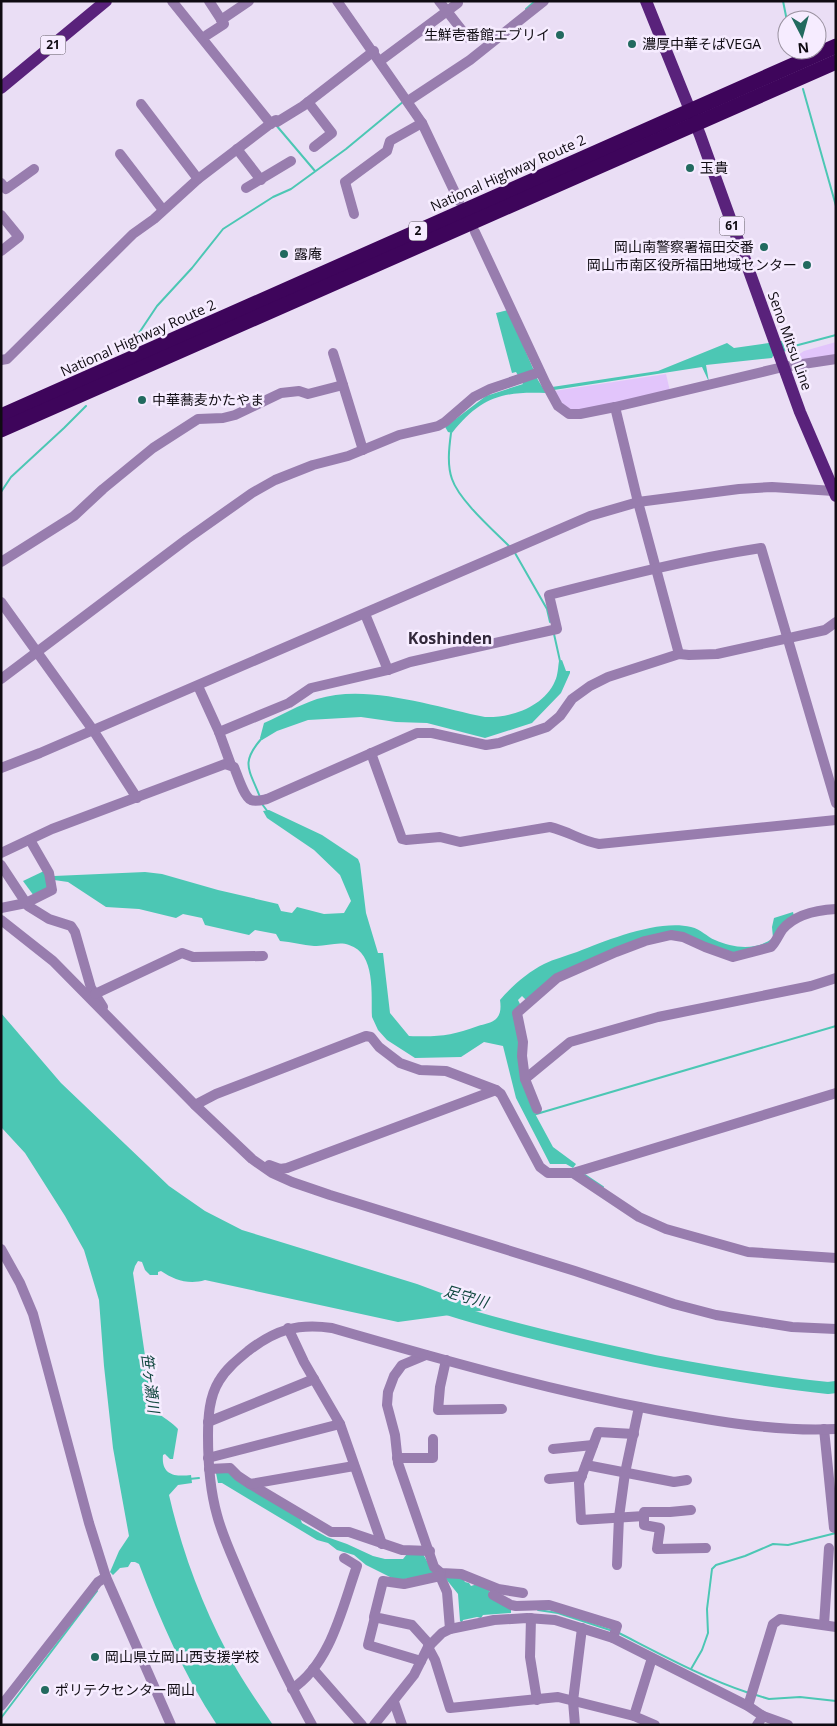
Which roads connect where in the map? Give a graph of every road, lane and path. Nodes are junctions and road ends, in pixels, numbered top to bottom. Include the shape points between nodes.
1 (106, 1) edge
2 (172, 1) edge
3 (180, 1) edge
4 (209, 1) edge
5 (249, 1) edge
6 (338, 1) edge
7 (439, 1) edge
8 (544, 1) edge
9 (646, 1) edge
10 (458, 3) dead end
11 (447, 11) junction
12 (222, 20) junction
13 (207, 35) junction
14 (468, 38) dead end
15 (836, 46) edge
16 (374, 51) junction
17 (380, 61) junction
18 (836, 62) edge
19 (228, 66) junction
20 (1, 88) edge
21 (408, 101) junction
22 (308, 102) junction
23 (141, 104) dead end
24 (692, 117) junction
25 (273, 122) junction
26 (422, 123) junction
27 (314, 147) dead end
28 (237, 149) junction
29 (120, 154) dead end
30 (291, 161) dead end
31 (34, 169) dead end
32 (198, 179) junction
33 (261, 180) junction
34 (1, 183) edge
35 (246, 188) dead end
36 (459, 201) dead end
37 (163, 210) junction
38 (354, 214) dead end
39 (1, 215) edge
40 (475, 232) dead end
41 (1, 251) edge
42 (333, 354) dead end
43 (836, 359) edge
44 (1, 360) edge
45 (783, 367) junction
46 (540, 372) junction
47 (343, 385) junction
48 (615, 407) junction
49 (1, 416) edge
50 (1, 430) edge
51 (363, 450) junction
52 (835, 493) edge
53 (638, 502) junction
54 (1, 562) edge
55 (656, 568) junction
56 (1, 602) edge
57 (365, 614) junction
58 (836, 622) edge
59 (786, 638) junction
60 (38, 652) junction
61 (678, 654) junction
62 (388, 670) junction
63 (1, 679) edge
64 (198, 686) junction
65 (93, 730) junction
66 (220, 732) junction
67 (371, 753) junction
68 (231, 765) junction
69 (1, 768) edge
70 (137, 798) junction
71 (836, 802) edge
72 (836, 820) edge
73 (30, 840) junction
74 (1, 853) edge
75 (1, 864) edge
76 (26, 903) junction
77 (1, 908) edge
78 (836, 909) edge
79 (1, 920) edge
80 (263, 956) dead end
81 (836, 978) edge
82 (95, 994) junction
83 (103, 1012) junction
84 (525, 1079) junction
85 (496, 1090) junction
86 (836, 1093) edge
87 (195, 1105) junction
88 (537, 1109) dead end
89 (258, 1163) junction
90 (573, 1173) junction
91 (2, 1254) edge
92 (836, 1258) edge
93 (288, 1328) junction
94 (836, 1329) edge
95 (426, 1355) junction
96 (446, 1360) junction
97 (314, 1380) junction
98 (639, 1407) junction
99 (502, 1409) dead end
100 (208, 1422) junction
101 (340, 1424) junction
102 (836, 1429) edge
103 (824, 1430) junction
104 (634, 1434) junction
105 (433, 1439) dead end
106 (594, 1445) junction
107 (553, 1449) dead end
108 (208, 1458) junction
109 (398, 1458) junction
110 (586, 1464) junction
111 (354, 1466) junction
112 (209, 1469) junction
113 (625, 1473) junction
114 (582, 1476) junction
115 (549, 1479) dead end
116 (687, 1480) dead end
117 (250, 1484) junction
118 (691, 1510) dead end
119 (644, 1516) junction
120 (619, 1518) junction
121 (834, 1528) dead end
122 (382, 1544) junction
123 (706, 1548) dead end
124 (829, 1548) dead end
125 (430, 1551) junction
126 (344, 1558) dead end
127 (617, 1565) dead end
128 (441, 1575) junction
129 (106, 1577) junction
130 (524, 1592) dead end
131 (493, 1594) dead end
132 (375, 1617) junction
133 (531, 1618) junction
134 (824, 1625) junction
135 (836, 1627) edge
136 (582, 1628) junction
137 (450, 1629) junction
138 (614, 1633) junction
139 (429, 1646) junction
140 (652, 1658) junction
141 (421, 1661) junction
142 (313, 1669) junction
143 (292, 1689) junction
144 (751, 1698) junction
145 (537, 1700) junction
146 (573, 1701) junction
147 (394, 1702) junction
148 (1, 1706) edge
149 (634, 1716) junction
150 (763, 1716) junction
151 (171, 1725) edge
152 (312, 1725) edge
153 (362, 1725) edge
154 (374, 1725) edge
155 (402, 1725) edge
156 (575, 1725) edge
157 (655, 1725) edge
158 (757, 1725) edge
159 (788, 1725) edge

1 - 20 main road, 21
2 - 19 street
3 - 13 street
4 - 12 street
5 - 12 street
6 - 16 street
7 - 11 street
8 - 21 street via 470,60
9 - 24 main road, Seno Mitsu Line
10 - 11 street
11 - 14 street
11 - 17 street
12 - 13 street via 224,24
13 - 19 street
15 - 24 highway, National Highway Route 2 / 2
16 - 17 street
16 - 22 street
17 - 21 street
18 - 24 highway, National Highway Route 2 / 2
19 - 25 street
21 - 26 street
22 - 25 street
22 - 27 street via 332,133
23 - 32 street
24 - 45 main road, Seno Mitsu Line / 61
24 - 49 highway, National Highway Route 2 / 2
24 - 50 highway, National Highway Route 2 / 2
25 - 28 street
26 - 36 street
26 - 38 street via 390,141 387,151 345,182
28 - 32 street
28 - 33 street
29 - 37 street
30 - 33 street
31 - 34 street via 6,190
32 - 37 street
33 - 35 street
37 - 44 street via 133,234 7,359
39 - 41 street via 19,237
40 - 46 street
42 - 47 street
43 - 45 street
45 - 48 street
45 - 52 main road, Seno Mitsu Line / 61
46 - 48 street via 558,406 570,414
46 - 51 street via 474,397 438,426 399,435
47 - 51 street
47 - 54 street via 308,394 299,391 281,393 235,415 198,419 153,448 74,516
48 - 53 street
51 - 60 street via 275,480 252,493
52 - 53 street via 772,487
53 - 55 street
53 - 57 street via 590,516
55 - 59 street via 761,548
55 - 61 street
55 - 62 street via 548,595 557,629 410,662
56 - 60 street
57 - 62 street
57 - 64 street
58 - 59 street via 825,630
59 - 61 street via 717,654
59 - 71 street
60 - 63 street
60 - 65 street
61 - 67 street via 608,677 572,699 548,727 499,743 486,745 432,733 417,734
62 - 66 street via 310,688 289,703
64 - 65 street
64 - 66 street
65 - 69 street
65 - 70 street
66 - 68 street
67 - 68 street via 262,800 246,797
67 - 72 street via 402,839 406,840 440,837 460,842 550,827 599,844
68 - 70 street via 225,764
70 - 73 street
73 - 74 street
73 - 76 street via 51,879 52,890
75 - 76 street
76 - 77 street
76 - 82 street via 41,915 71,926
78 - 84 street via 816,911 794,920 781,931 771,947 750,953 730,956 671,935 626,948 557,978 517,1013
79 - 83 street via 53,961
80 - 82 street via 193,958 182,953
81 - 84 street via 658,1017 570,1042
82 - 83 street via 103,1004
83 - 87 street
84 - 88 street
85 - 87 street via 446,1071 420,1070 400,1063 366,1036
85 - 89 street via 287,1168
85 - 90 street via 540,1168 548,1173
86 - 90 street
87 - 89 street
89 - 94 street via 292,1182 330,1195 674,1304 716,1315 792,1327
90 - 92 street via 639,1217 666,1229 748,1252
91 - 129 street via 20,1282 33,1314 88,1523
93 - 95 street via 313,1325 332,1328
93 - 97 street
93 - 100 street via 251,1349 227,1370 214,1391
95 - 96 street
95 - 109 street via 402,1365 388,1392 387,1405
96 - 98 street via 524,1382
96 - 99 street via 438,1410
97 - 100 street
97 - 101 street
98 - 103 street via 715,1421
98 - 104 street
100 - 108 street
101 - 108 street
101 - 111 street
102 - 103 street
103 - 121 street
104 - 106 street via 598,1432
104 - 113 street
105 - 109 street via 433,1458
106 - 107 street
106 - 110 street
108 - 112 street
109 - 125 street
110 - 113 street
110 - 114 street
111 - 117 street
111 - 122 street
112 - 117 street via 230,1468
112 - 143 street via 217,1515 231,1554
113 - 116 street via 674,1482
113 - 120 street
114 - 115 street
114 - 120 street via 579,1484 581,1520
117 - 122 street via 331,1532 348,1532
118 - 119 street via 644,1512
119 - 120 street
119 - 123 street via 644,1526 660,1528 658,1549
120 - 127 street
122 - 125 street via 402,1550
124 - 134 street
125 - 128 street via 434,1567
126 - 142 street via 358,1566 327,1646
128 - 130 street via 461,1574 498,1589
128 - 132 street via 404,1584 383,1580
128 - 137 street via 447,1592
129 - 148 street via 98,1582
129 - 151 street
131 - 138 street via 516,1606 549,1605 617,1626
132 - 139 street via 412,1626
132 - 141 street via 368,1645
133 - 136 street via 555,1620
133 - 137 street via 494,1620
133 - 145 street via 530,1657
134 - 135 street
134 - 144 street via 780,1620 773,1624
136 - 138 street
136 - 146 street
137 - 139 street
138 - 140 street
139 - 141 street
139 - 145 street via 450,1708
140 - 144 street
140 - 149 street
141 - 147 street
142 - 143 street via 303,1682
142 - 153 street
143 - 152 street
144 - 150 street
145 - 146 street via 558,1697
146 - 149 street
146 - 156 street
147 - 154 street
147 - 155 street
149 - 157 street
150 - 158 street
150 - 159 street

